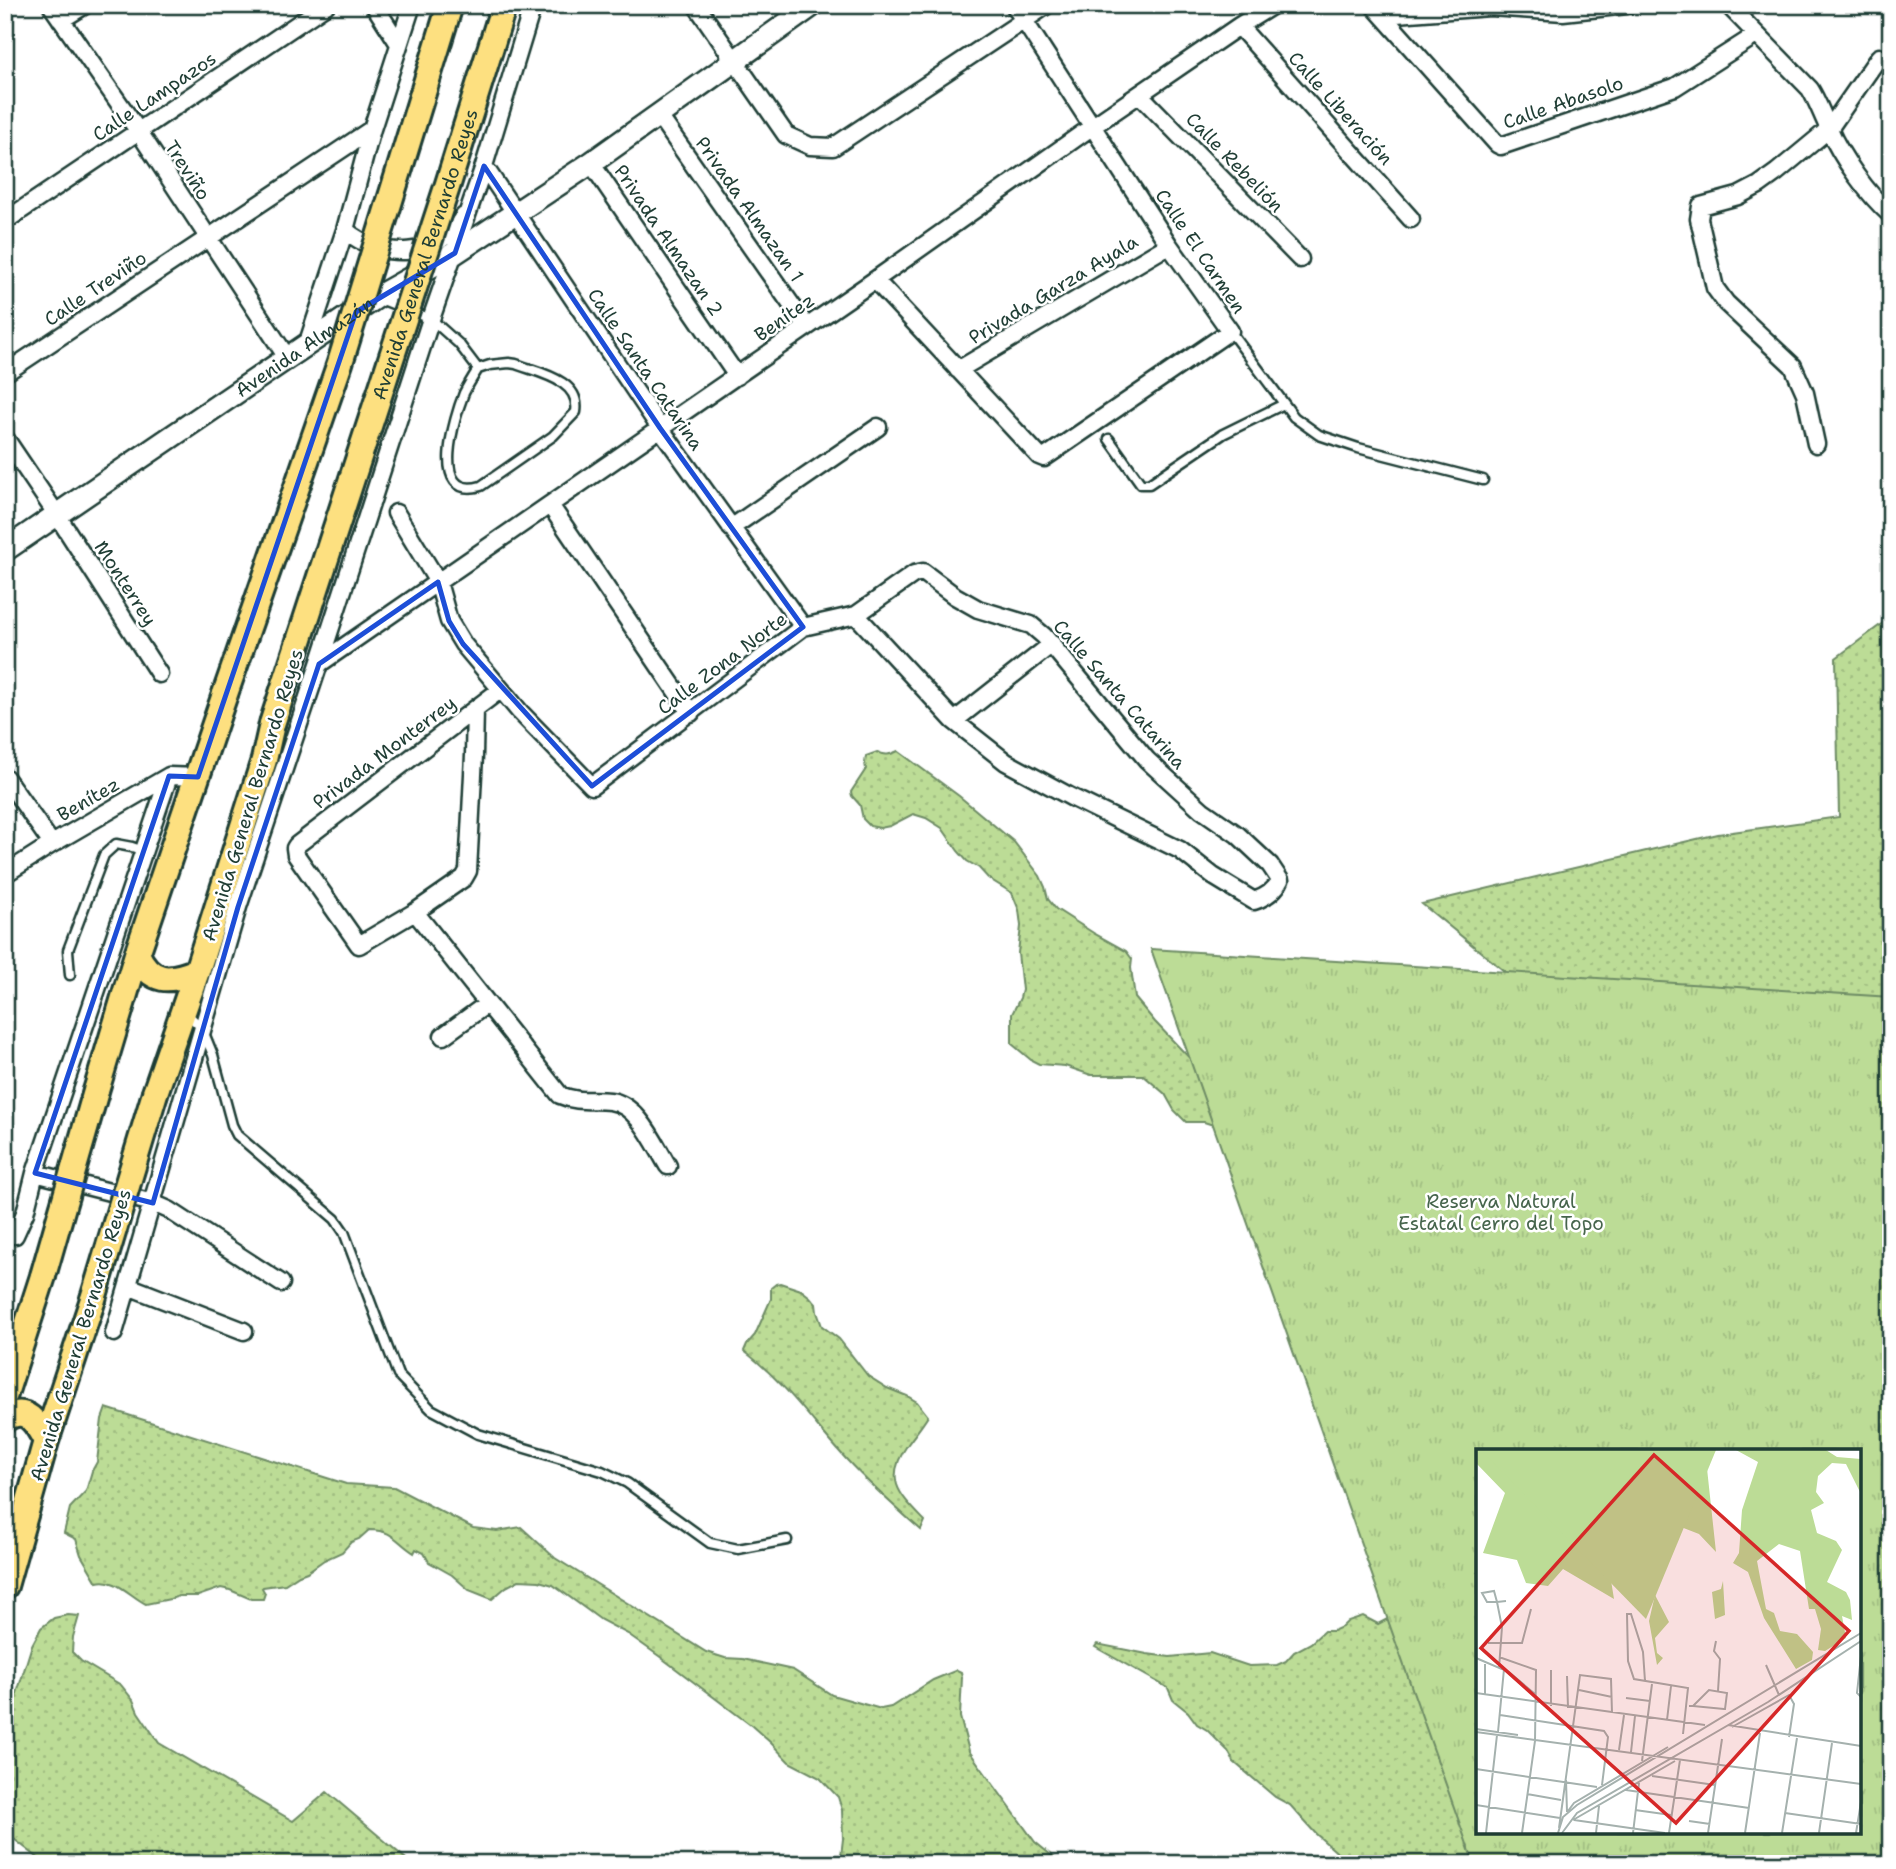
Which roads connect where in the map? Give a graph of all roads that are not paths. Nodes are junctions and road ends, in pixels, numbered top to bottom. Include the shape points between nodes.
1 (51, 5) edge
2 (85, 5) edge
3 (326, 5) edge
4 (374, 5) edge
5 (412, 5) edge
6 (450, 5) edge
7 (504, 5) edge
8 (533, 5) edge
9 (696, 5) edge
10 (813, 5) edge
11 (1014, 5) edge
12 (1047, 5) edge
13 (1273, 5) edge
14 (1626, 5) edge
15 (1728, 5) edge
16 (1378, 10) edge
17 (61, 20) junction
18 (1024, 20) junction
19 (1239, 26) junction
20 (1756, 35) junction
21 (399, 44) junction
22 (1880, 57) dead end
23 (735, 60) junction
24 (1140, 95) junction
25 (659, 116) junction
26 (1093, 126) junction
27 (372, 129) junction
28 (1829, 129) junction
29 (139, 132) junction
30 (591, 163) junction
31 (484, 166) junction
32 (472, 203) junction
33 (515, 213) junction
34 (1891, 215) edge
35 (1411, 219) dead end
36 (5, 221) edge
37 (345, 230) junction
38 (208, 237) junction
39 (1169, 244) junction
40 (455, 253) junction
41 (1300, 259) dead end
42 (875, 280) junction
43 (377, 298) junction
44 (431, 319) junction
45 (807, 327) junction
46 (1230, 331) junction
47 (307, 345) junction
48 (288, 359) junction
49 (478, 369) junction
50 (958, 370) junction
51 (5, 373) edge
52 (737, 376) junction
53 (1284, 404) junction
54 (878, 427) dead end
55 (660, 429) junction
56 (5, 438) edge
57 (1109, 439) dead end
58 (1816, 444) dead end
59 (1483, 480) dead end
60 (550, 505) junction
61 (396, 513) dead end
62 (57, 515) junction
63 (731, 528) junction
64 (5, 550) edge
65 (923, 572) joint
66 (438, 582) junction
67 (856, 615) junction
68 (803, 627) junction
69 (1052, 644) junction
70 (319, 664) junction
71 (159, 674) dead end
72 (500, 690) junction
73 (475, 709) junction
74 (691, 713) junction
75 (954, 721) junction
76 (169, 776) junction
77 (198, 777) junction
78 (5, 778) edge
79 (52, 844) junction
80 (144, 851) junction
81 (5, 874) edge
82 (228, 904) junction
83 (415, 912) junction
84 (138, 954) junction
85 (197, 971) junction
86 (70, 975) dead end
87 (487, 1004) junction
88 (183, 1011) junction
89 (202, 1028) junction
90 (443, 1036) dead end
91 (668, 1166) dead end
92 (35, 1173) junction
93 (153, 1203) junction
94 (10, 1235) edge
95 (281, 1283) dead end
96 (128, 1286) junction
97 (244, 1331) dead end
98 (114, 1333) dead end
99 (5, 1394) edge
100 (5, 1419) edge
101 (46, 1441) junction
102 (787, 1540) dead end
103 (5, 1586) edge

1 - 17 street, Treviño
2 - 17 street
3 - 29 street, Calle Lampazos
4 - 21 street
5 - 21 street
6 - 77 main road, bridge via 340,363
7 - 82 main road, Avenida General Bernardo Reyes, bridge via 272,724
8 - 31 street
9 - 23 street
10 - 23 main road, Avenida Almazán
11 - 18 street, Calle El Carmen
12 - 18 street
13 - 19 street, Benítez
14 - 16 street via 1563,12 1490,7
15 - 20 street
16 - 20 street, Calle Abasolo via 1501,146 1675,87
17 - 29 street, Treviño
18 - 23 street via 833,147 810,146 786,135
18 - 26 street, Calle El Carmen
19 - 24 street, Benítez
19 - 35 street, Calle Liberación
20 - 28 street via 1810,89
21 - 27 street
22 - 28 street
23 - 25 main road, Avenida Almazán
24 - 26 street, Benítez
24 - 41 street, Calle Rebelión
25 - 30 main road, Avenida Almazán
25 - 45 street, Privada Almazan 1
26 - 39 street, Calle El Carmen
26 - 42 street, Benítez
27 - 37 street
27 - 38 street
28 - 34 street via 1849,164
28 - 58 street via 1759,185 1700,213 1715,288 1793,366 1805,393
29 - 36 street, Calle Lampazos
29 - 38 street, Treviño
30 - 33 main road, Avenida Almazán
30 - 52 street, Privada Almazan 2
31 - 32 street
31 - 33 street, Calle Santa Catarina
32 - 37 street via 445,237 412,251 376,248
32 - 40 street
33 - 40 main road, Avenida Almazán
33 - 55 street, Calle Santa Catarina
37 - 47 street
38 - 48 street, Treviño
38 - 51 street, Calle Treviño
39 - 46 street, Calle El Carmen
39 - 50 street, Privada Garza Ayala
40 - 43 main road, Avenida Almazán
40 - 44 street
42 - 45 street, Benítez
42 - 50 street
43 - 44 lane
43 - 47 main road, Avenida Almazán
44 - 49 lane
44 - 70 street
45 - 52 street, Benítez
46 - 50 street, Calle El Carmen via 1042,458
46 - 53 lane
47 - 48 main road, Avenida Almazán
48 - 62 main road, Avenida Almazán
49 - 49 lane via 464,393 448,453 452,477 469,488 481,486 553,436 572,419 577,406 564,383 516,364
52 - 55 street, Benítez
53 - 57 lane via 1223,435 1149,484 1141,484
53 - 59 lane via 1305,426 1339,443
54 - 63 street
55 - 60 street, Benítez
55 - 63 street, Calle Santa Catarina
56 - 62 street, Monterrey
60 - 66 street, Benítez
60 - 74 street
61 - 66 street
62 - 64 main road, Avenida Almazán
62 - 71 street, Monterrey
63 - 68 street, Calle Santa Catarina
65 - 67 street, Calle Zona Norte
65 - 69 street, Calle Santa Catarina via 978,609 1031,625
66 - 70 street, Benítez
66 - 72 street via 449,621
67 - 68 street, Calle Zona Norte
67 - 75 street
68 - 74 street, Calle Zona Norte
69 - 75 street
69 - 75 street, Calle Santa Catarina via 1147,760 1270,865 1280,880 1269,895 1254,901 1180,850 1006,762
70 - 82 street
72 - 73 street, Privada Monterrey
72 - 74 street, Calle Zona Norte via 592,786
73 - 83 street via 468,871
73 - 83 street, Privada Monterrey via 294,850 359,945
76 - 77 street
76 - 79 street, Benítez
76 - 80 street
77 - 84 main road
78 - 79 street
79 - 81 street, Benítez
80 - 86 lane via 116,844 104,855 68,950
80 - 92 street
82 - 85 main road, Avenida General Bernardo Reyes
82 - 89 street
83 - 87 street
84 - 85 main road via 142,965 160,978
84 - 99 main road, bridge
85 - 88 main road, Avenida General Bernardo Reyes
87 - 90 street
87 - 91 street via 560,1095 572,1100 612,1101 628,1108
88 - 89 lane
88 - 101 main road, Avenida General Bernardo Reyes, bridge
89 - 93 street
89 - 102 lane via 237,1135 335,1219 398,1375 432,1409 478,1434 602,1471 627,1483 710,1543 738,1549
92 - 93 street
92 - 94 street via 25,1213
93 - 95 street
93 - 96 street
96 - 97 street
96 - 98 street
100 - 101 main road via 24,1414 38,1425
101 - 103 main road, Avenida General Bernardo Reyes

